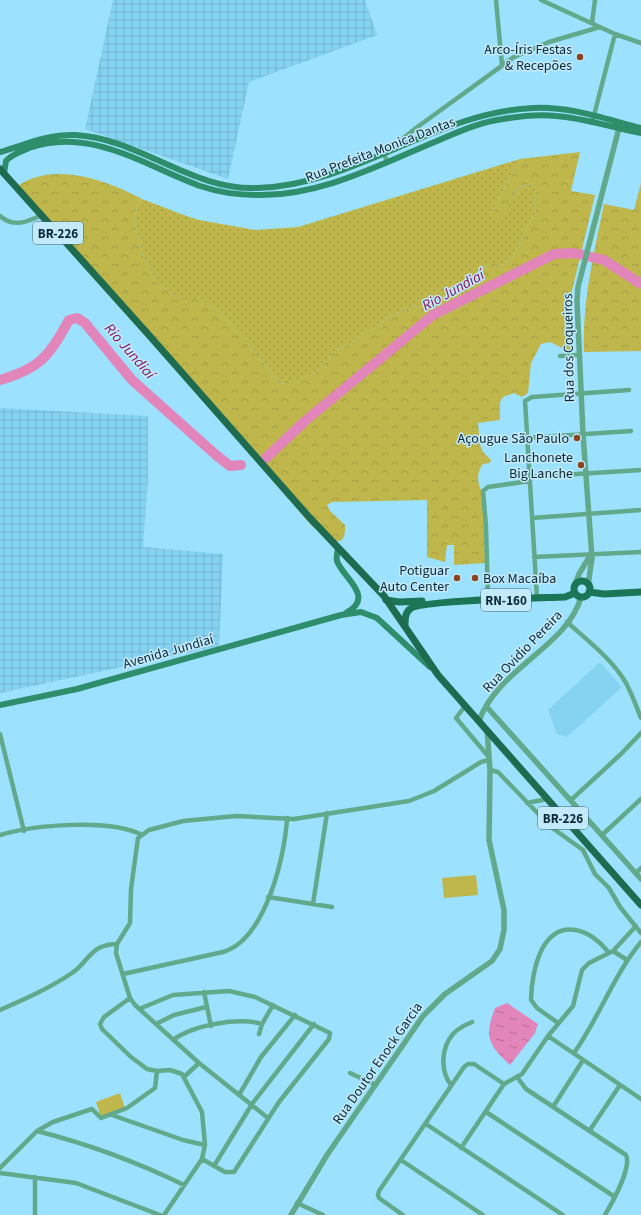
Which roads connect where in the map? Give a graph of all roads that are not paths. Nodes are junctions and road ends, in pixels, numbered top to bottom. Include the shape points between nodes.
1 (496, 0) edge
2 (541, 0) edge
3 (595, 0) edge
4 (592, 23) junction
5 (600, 27) junction
6 (615, 34) junction
7 (641, 43) edge
8 (502, 65) junction
9 (594, 116) junction
10 (620, 122) junction
11 (592, 123) junction
12 (641, 128) edge
13 (619, 129) junction
14 (641, 133) edge
15 (10, 149) junction
16 (0, 152) edge
17 (384, 154) junction
18 (14, 155) junction
19 (387, 161) junction
20 (2, 171) edge
21 (42, 215) junction
22 (0, 216) edge
23 (578, 355) junction
24 (560, 356) dead end
25 (629, 390) dead end
26 (581, 394) junction
27 (631, 432) dead end
28 (583, 434) junction
29 (527, 438) junction
30 (641, 470) edge
31 (586, 473) junction
32 (530, 479) junction
33 (641, 510) edge
34 (588, 513) junction
35 (532, 518) junction
36 (338, 549) junction
37 (641, 552) edge
38 (591, 554) junction
39 (534, 557) junction
40 (575, 584) junction
41 (589, 589) junction
42 (641, 592) edge
43 (575, 593) junction
44 (581, 597) junction
45 (537, 598) junction
46 (386, 600) junction
47 (488, 601) junction
48 (437, 602) junction
49 (341, 615) junction
50 (567, 622) junction
51 (405, 626) junction
52 (438, 675) junction
53 (0, 705) edge
54 (465, 706) junction
55 (486, 706) junction
56 (641, 718) edge
57 (479, 721) junction
58 (487, 730) junction
59 (641, 733) edge
60 (0, 734) edge
61 (489, 758) junction
62 (490, 770) junction
63 (547, 799) junction
64 (571, 800) junction
65 (641, 800) edge
66 (527, 803) junction
67 (327, 813) junction
68 (287, 818) junction
69 (24, 831) junction
70 (0, 835) edge
71 (142, 835) junction
72 (602, 835) junction
73 (584, 846) junction
74 (641, 868) edge
75 (636, 873) junction
76 (641, 879) edge
77 (268, 897) junction
78 (313, 904) junction
79 (641, 904) edge
80 (332, 907) dead end
81 (636, 926) junction
82 (641, 932) edge
83 (641, 942) edge
84 (118, 944) junction
85 (611, 952) junction
86 (627, 960) junction
87 (123, 974) junction
88 (204, 992) junction
89 (130, 998) junction
90 (273, 1006) junction
91 (206, 1007) junction
92 (140, 1009) junction
93 (0, 1010) edge
94 (295, 1015) junction
95 (472, 1022) dead end
96 (156, 1024) junction
97 (262, 1024) junction
98 (314, 1024) junction
99 (558, 1024) junction
100 (211, 1026) junction
101 (259, 1034) dead end
102 (548, 1036) junction
103 (173, 1040) junction
104 (574, 1053) junction
105 (583, 1060) junction
106 (199, 1064) junction
107 (157, 1071) junction
108 (350, 1073) dead end
109 (184, 1077) junction
110 (517, 1077) junction
111 (504, 1084) junction
112 (376, 1085) junction
113 (452, 1085) junction
114 (620, 1085) junction
115 (239, 1095) junction
116 (641, 1099) edge
117 (252, 1104) junction
118 (553, 1107) junction
119 (486, 1112) junction
120 (112, 1115) junction
121 (268, 1118) junction
122 (426, 1124) junction
123 (590, 1130) junction
124 (38, 1131) junction
125 (205, 1145) junction
126 (461, 1148) junction
127 (202, 1159) junction
128 (401, 1160) junction
129 (214, 1166) junction
130 (0, 1168) edge
131 (0, 1173) edge
132 (35, 1177) junction
133 (184, 1185) junction
134 (615, 1197) junction
135 (297, 1203) junction
136 (35, 1215) edge
137 (160, 1215) edge
138 (164, 1215) edge
139 (291, 1215) edge
140 (323, 1215) edge
141 (403, 1215) edge
142 (483, 1215) edge
143 (563, 1215) edge
144 (605, 1215) edge

1 - 8 street
2 - 4 street
3 - 4 street
4 - 5 street
5 - 6 street
5 - 8 street via 535,47
6 - 7 street
6 - 9 street
8 - 17 street
9 - 10 main road, Rua Prefeita Monica Dantas
9 - 11 street
9 - 17 main road, Rua Prefeita Monica Dantas via 577,111 543,108 502,111 465,121
10 - 12 main road, Rua Prefeita Monica Dantas
10 - 13 street, Rua dos Coqueiros
11 - 13 main road, Rua Prefeita Monica Dantas
11 - 19 main road, Rua Prefeita Monica Dantas via 556,116 502,119 467,129
13 - 14 main road, Rua Prefeita Monica Dantas
13 - 23 street, Rua dos Coqueiros via 577,301
15 - 16 main road, Rua Prefeita Monica Dantas
15 - 17 main road, Rua Prefeita Monica Dantas via 43,138 63,135 99,138 210,181 255,189 296,185
15 - 18 main road
17 - 19 street
18 - 19 main road, Rua Prefeita Monica Dantas via 37,146 72,142 91,143 200,186 235,194 257,195 305,191
18 - 20 main road via 6,161
20 - 21 highway, BR-226
21 - 22 street via 15,224
21 - 36 highway, BR-226
23 - 24 street
23 - 26 street, Rua dos Coqueiros
25 - 26 street
26 - 28 street, Rua dos Coqueiros
26 - 29 street via 530,398 525,401
27 - 28 street
28 - 29 street
28 - 31 street, Rua dos Coqueiros
29 - 32 street
30 - 31 street
31 - 32 street
31 - 34 street, Rua dos Coqueiros
32 - 35 street
32 - 47 street via 488,487 483,491
33 - 34 street
34 - 35 street
34 - 38 street, Rua dos Coqueiros
35 - 39 street
36 - 46 highway, BR-226
36 - 49 main road, Avenida Jundiaí via 338,563 352,582 358,596 354,607
37 - 38 street
38 - 39 street
38 - 40 street
38 - 41 street, Rua dos Coqueiros
39 - 45 street
40 - 41 main road via 583,581
40 - 43 main road
41 - 42 main road via 604,594
41 - 44 main road
43 - 44 main road
43 - 45 main road, RN-160 via 565,597
44 - 50 street, Rua Ovidio Pereira
45 - 47 main road, RN-160
46 - 48 main road, RN-160
46 - 51 highway, BR-226
47 - 48 main road, RN-160
48 - 51 main road, RN-160 via 411,608 405,615
49 - 52 main road, Avenida Jundiaí via 361,612 377,618
49 - 53 main road, Avenida Jundiaí via 85,687
50 - 55 street, Rua Ovidio Pereira via 509,677
50 - 56 street via 603,654 619,673
51 - 52 highway, BR-226
52 - 54 highway, BR-226
54 - 57 highway, BR-226
54 - 61 street via 456,718
55 - 57 street, Rua Ovidio Pereira
55 - 64 street
57 - 58 highway, BR-226
58 - 61 street, Rua Doutor Enock Garcia
58 - 63 highway, BR-226
59 - 64 street
60 - 69 street
61 - 62 street, Rua Doutor Enock Garcia
61 - 67 street via 418,799
62 - 66 street via 498,772
62 - 112 street, Rua Doutor Enock Garcia via 489,840 504,910 504,930 500,949 488,964 429,1009
63 - 66 street
63 - 73 highway, BR-226
64 - 72 street
65 - 72 street
66 - 73 street via 558,834
67 - 68 street
67 - 78 street
68 - 71 street via 210,818 169,824
68 - 77 street via 280,862
69 - 70 street
69 - 71 street via 81,824 119,828
71 - 84 street via 138,838 135,855 130,923
72 - 75 street
73 - 79 highway, BR-226
73 - 81 street via 595,874 609,888 620,907
74 - 75 street
75 - 76 street
77 - 78 street
77 - 87 street via 253,930 234,949
78 - 80 street
81 - 82 street
81 - 85 street
83 - 86 street
84 - 87 street via 117,959
84 - 93 street via 99,948 67,976
85 - 86 street
85 - 99 street via 589,963 582,970 573,1006
85 - 99 street via 594,936 576,930 556,934 545,945 538,960 531,1000
86 - 104 street via 610,988 595,1021
87 - 89 street
88 - 90 street via 238,992
88 - 91 street
88 - 92 street via 173,995
89 - 92 street
89 - 107 street via 104,1017 100,1024 101,1028 137,1062 147,1069
90 - 94 street
90 - 97 street
91 - 96 street via 174,1015
91 - 100 street
92 - 96 street
94 - 98 street
94 - 115 street via 261,1057
95 - 113 street via 457,1030 446,1046 443,1070
96 - 103 street
97 - 100 street via 246,1021
97 - 101 street
98 - 117 street
98 - 121 street via 331,1035
99 - 102 street
100 - 103 street via 190,1031
102 - 104 street
102 - 110 street via 527,1068
103 - 106 street
104 - 105 street
105 - 114 street
105 - 118 street
106 - 109 street
106 - 115 street
107 - 109 street via 170,1070
107 - 120 street via 157,1084 152,1092
108 - 112 street
109 - 125 street via 202,1112
110 - 111 street
110 - 118 street via 526,1089
111 - 113 street via 470,1064 464,1067
111 - 119 street
112 - 135 street, Rua Doutor Enock Garcia
113 - 122 street
114 - 116 street
114 - 123 street
115 - 117 street
117 - 121 street
117 - 129 street
118 - 123 street
119 - 126 street
119 - 134 street
120 - 124 street via 101,1118 91,1109 53,1122
120 - 125 street
121 - 129 street via 234,1172 225,1172
122 - 126 street
122 - 128 street
123 - 134 street via 627,1157 626,1170
124 - 130 street
124 - 133 street via 120,1158
125 - 127 street
126 - 143 street
127 - 129 street
127 - 133 street
128 - 141 street via 378,1195
128 - 142 street
131 - 132 street
132 - 136 street
132 - 137 street via 76,1183
133 - 138 street
134 - 144 street
135 - 139 street, Rua Doutor Enock Garcia
135 - 140 street

